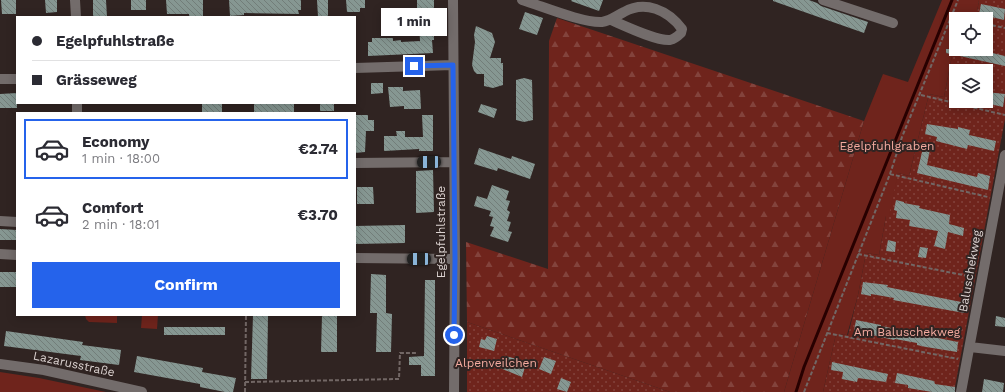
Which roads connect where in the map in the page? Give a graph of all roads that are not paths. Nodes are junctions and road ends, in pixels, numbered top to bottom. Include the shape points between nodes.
1 (75, 0) edge
2 (453, 0) edge
3 (522, 0) edge
4 (823, 0) edge
5 (76, 16) edge
6 (610, 20) junction
7 (893, 23) dead end
8 (453, 65) junction
9 (356, 68) edge
10 (16, 79) edge
11 (0, 80) edge
12 (1005, 155) edge
13 (454, 162) junction
14 (356, 163) edge
15 (1002, 185) edge
16 (0, 222) edge
17 (16, 222) edge
18 (0, 254) edge
19 (16, 255) edge
20 (356, 258) edge
21 (455, 259) junction
22 (970, 347) junction
23 (1005, 351) edge
24 (0, 364) edge
25 (142, 392) edge
26 (454, 392) edge
27 (961, 392) edge

1 - 5 street
2 - 8 street, Egelpfuhlstraße
3 - 6 street via 586,20
4 - 7 street
6 - 6 street via 638,6 648,7 672,17 682,29 681,34 672,40 649,35
8 - 9 street
8 - 13 street, Egelpfuhlstraße
10 - 11 street
12 - 15 street, Baluschekweg
13 - 14 street
13 - 21 street, Egelpfuhlstraße
15 - 22 street, Baluschekweg via 997,199
16 - 17 street
18 - 19 street
20 - 21 street
21 - 26 street, Egelpfuhlstraße
22 - 23 street
22 - 27 street, Baluschekweg
24 - 25 street, Lazarusstraße via 44,370

